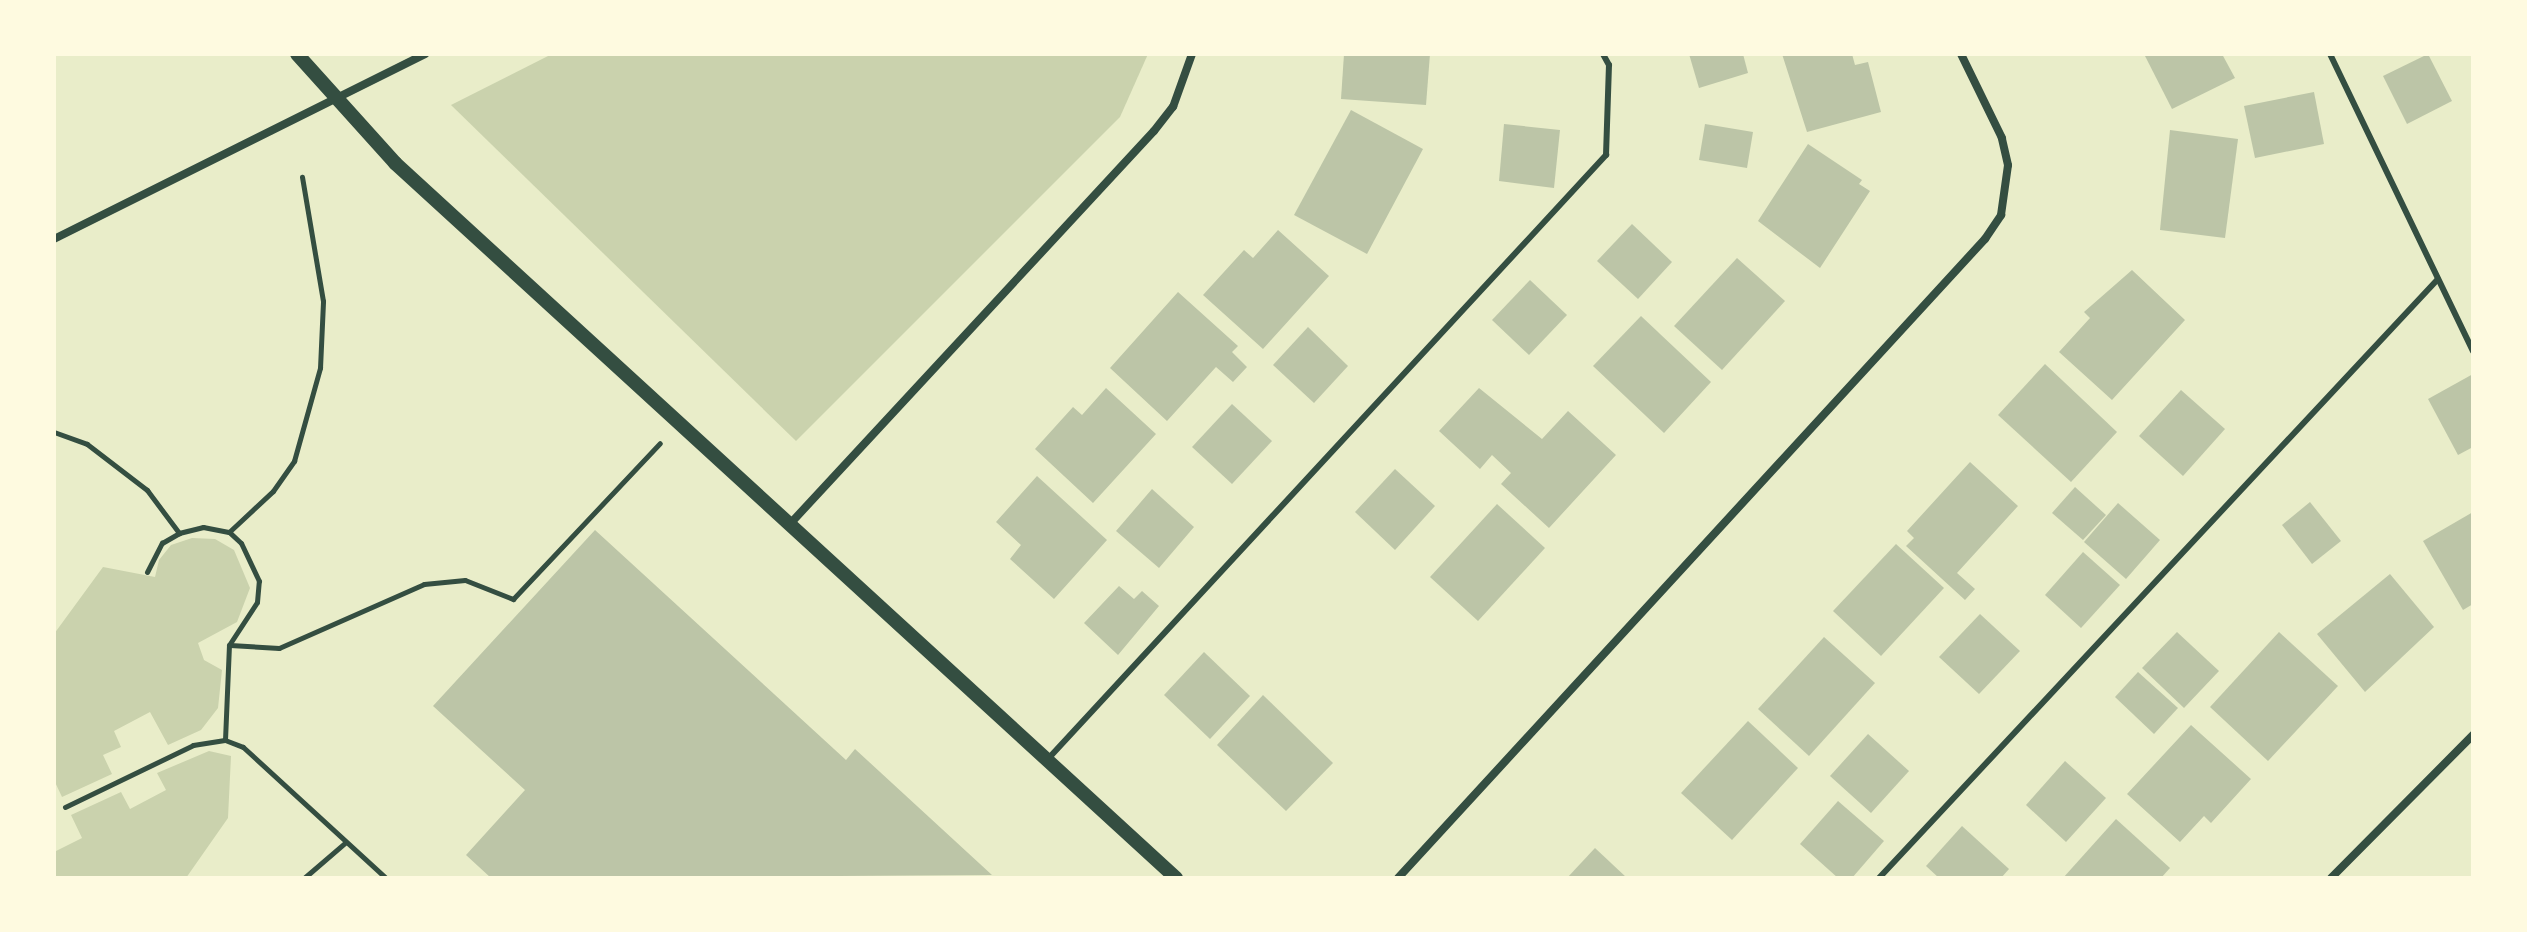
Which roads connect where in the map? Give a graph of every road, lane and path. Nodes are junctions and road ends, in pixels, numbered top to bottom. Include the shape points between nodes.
1 (297, 54) edge
2 (425, 54) edge
3 (1603, 54) edge
4 (1961, 54) edge
5 (2330, 54) edge
6 (1192, 55) edge
7 (336, 99) junction
8 (302, 177) dead end
9 (54, 239) edge
10 (2438, 279) junction
11 (2473, 351) edge
12 (678, 424) junction
13 (54, 432) edge
14 (789, 525) junction
15 (229, 532) junction
16 (179, 533) junction
17 (147, 572) dead end
18 (229, 645) junction
19 (2473, 735) edge
20 (225, 740) junction
21 (1047, 760) junction
22 (65, 807) dead end
23 (346, 842) junction
24 (304, 878) edge
25 (386, 878) edge
26 (1176, 878) edge
27 (1398, 878) edge
28 (1879, 878) edge
29 (2331, 878) edge

1 - 7 street
2 - 7 street
3 - 21 lane via 1609,65 1606,155
4 - 27 street via 2002,138 2006,190 2001,215 1985,239
5 - 10 lane
6 - 14 street via 1173,107 1154,131
7 - 9 street
7 - 12 street via 395,163
8 - 15 path via 323,301 320,368 294,461 273,491
10 - 11 lane
10 - 28 lane
12 - 14 street
12 - 18 path via 513,599 465,580 424,584 279,648
13 - 16 path via 87,444 147,490
14 - 21 street
15 - 16 path via 203,527
15 - 18 path via 241,543 259,581 257,602
16 - 17 path via 162,543
18 - 20 path
19 - 29 street
20 - 22 path via 193,745
20 - 23 path via 243,747
21 - 26 street
23 - 24 path
23 - 25 path

